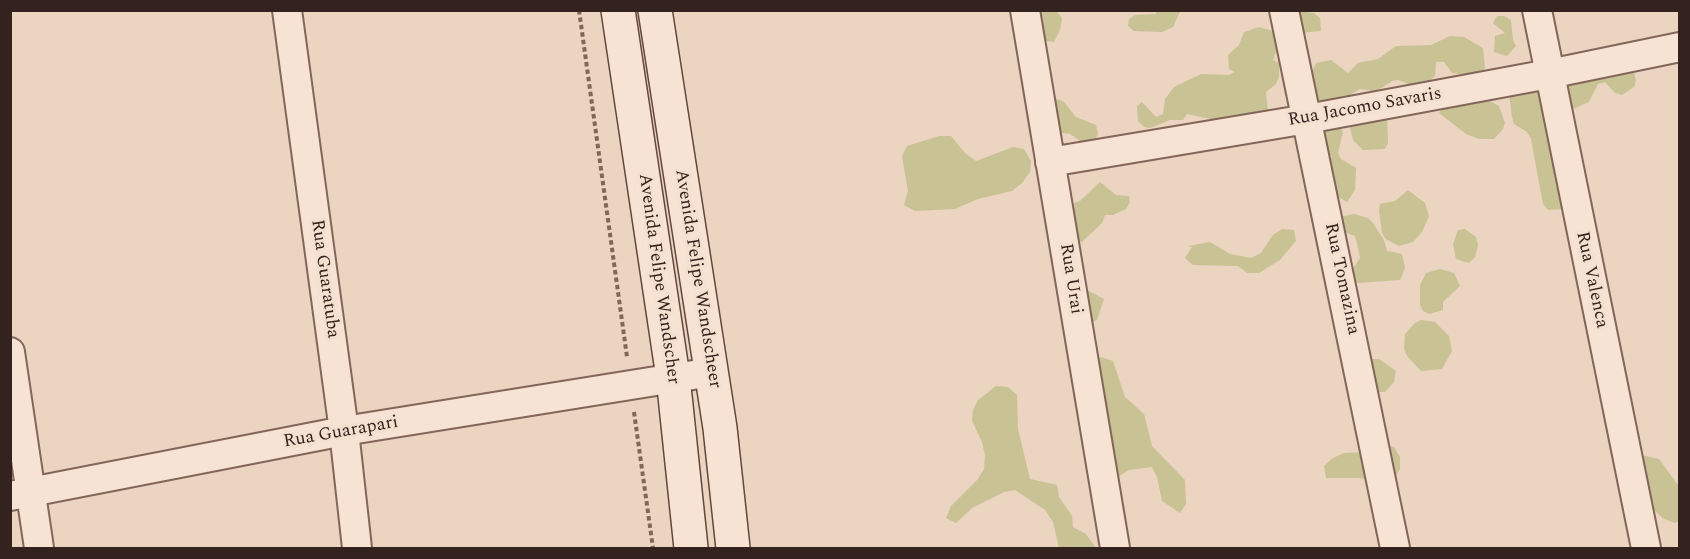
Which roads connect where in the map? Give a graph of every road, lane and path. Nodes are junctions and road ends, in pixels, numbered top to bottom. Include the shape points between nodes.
1 (287, 10) edge
2 (579, 10) edge
3 (618, 10) edge
4 (655, 10) edge
5 (1025, 10) edge
6 (1284, 10) edge
7 (1537, 10) edge
8 (1680, 47) edge
9 (1549, 74) junction
10 (1307, 119) junction
11 (1050, 162) junction
12 (10, 352) edge
13 (712, 372) junction
14 (673, 377) junction
15 (630, 384) junction
16 (344, 431) junction
17 (21, 494) edge
18 (39, 549) edge
19 (357, 549) edge
20 (653, 549) edge
21 (691, 549) edge
22 (733, 549) edge
23 (1115, 549) edge
24 (1395, 549) edge
25 (1646, 549) edge

1 - 16 street, Rua Guaratuba
2 - 15 path
3 - 14 main road, Avenida Felipe Wandscher
4 - 13 main road, Avenida Felipe Wandscheer
5 - 11 street, Rua Urai
6 - 10 street, Rua Tomazina
7 - 9 street, Rua Valenca
8 - 9 street, Rua Jacomo Savaris
9 - 10 street, Rua Jacomo Savaris
9 - 25 street, Rua Valenca
10 - 11 street, Rua Jacomo Savaris
10 - 24 street, Rua Tomazina
11 - 23 street, Rua Urai
12 - 17 street
13 - 14 street, Rua Guarapari
13 - 22 main road, Avenida Felipe Wandscheer
14 - 15 street, Rua Guarapari
14 - 21 main road, Avenida Felipe Wandscher
15 - 16 street, Rua Guarapari
15 - 20 path
16 - 17 street, Rua Guarapari
16 - 19 street, Rua Guaratuba
17 - 18 street

